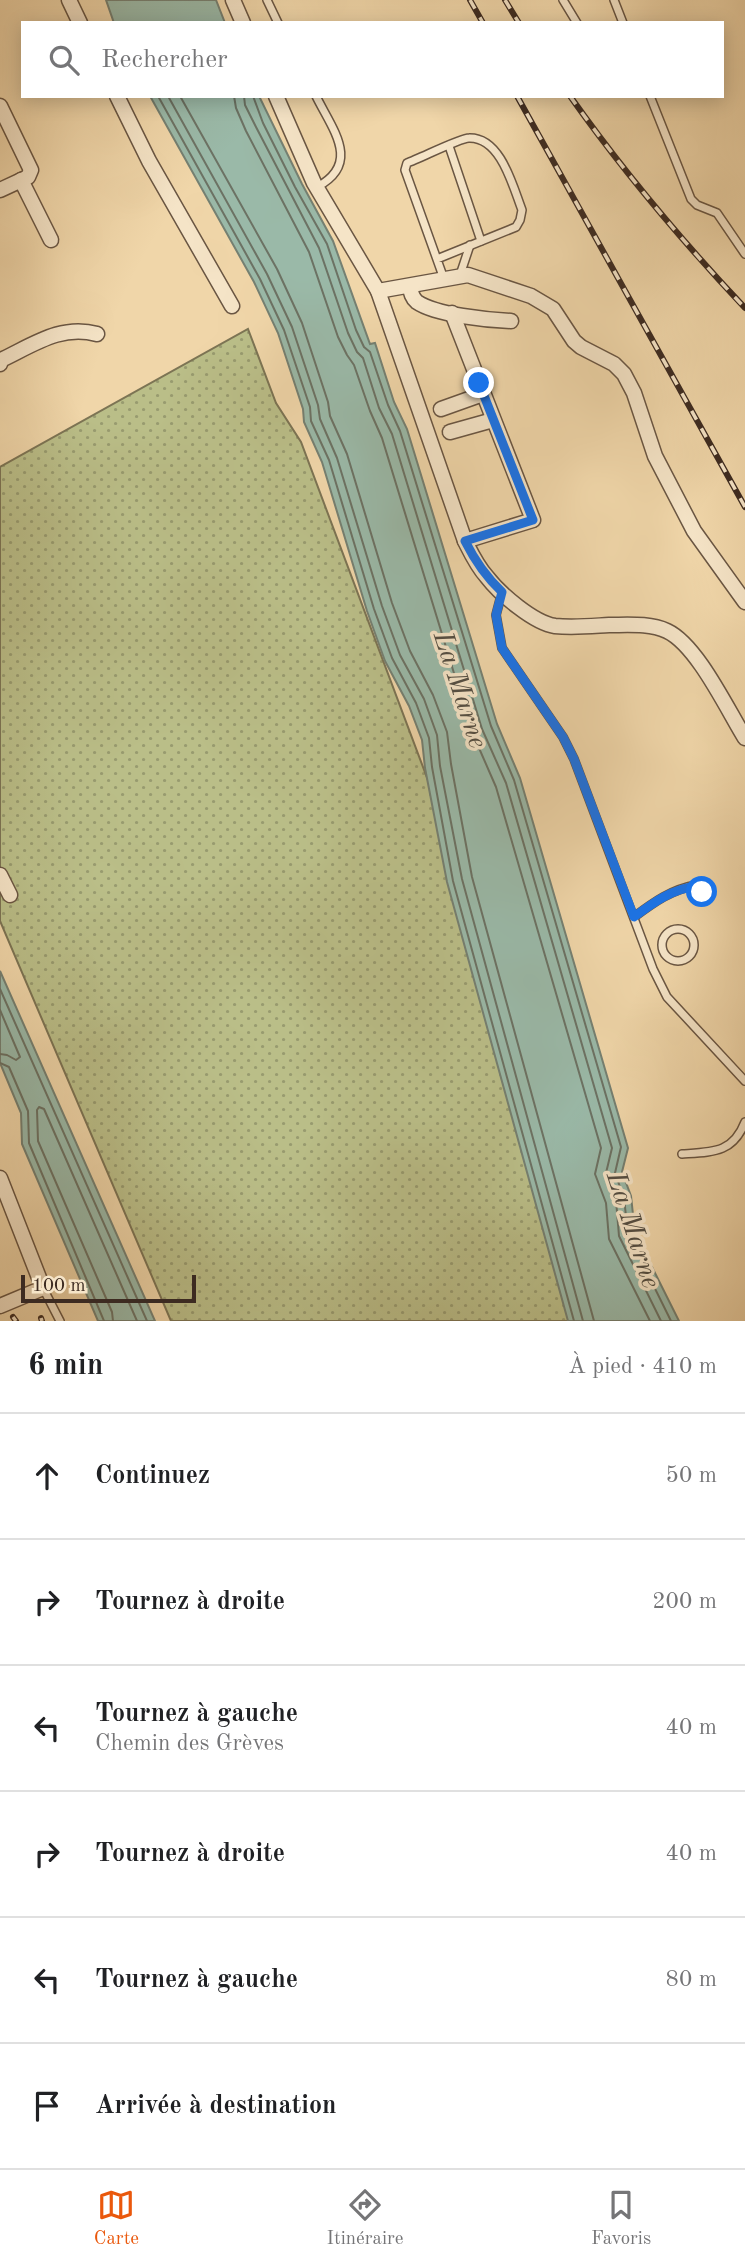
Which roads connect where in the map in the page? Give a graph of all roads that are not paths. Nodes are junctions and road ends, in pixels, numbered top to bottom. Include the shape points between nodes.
1 (69, 0) edge
2 (233, 0) edge
3 (563, 0) edge
4 (614, 0) edge
5 (269, 2) edge
6 (79, 21) edge
7 (242, 21) edge
8 (277, 21) edge
9 (577, 21) edge
10 (622, 21) edge
11 (118, 98) edge
12 (277, 98) edge
13 (317, 98) edge
14 (651, 98) edge
15 (0, 106) edge
16 (449, 146) junction
17 (21, 180) junction
18 (317, 187) junction
19 (0, 190) edge
20 (51, 240) dead end
21 (481, 241) junction
22 (470, 245) junction
23 (745, 254) edge
24 (436, 258) junction
25 (460, 275) junction
26 (444, 279) junction
27 (410, 287) junction
28 (378, 291) junction
29 (232, 306) dead end
30 (452, 313) junction
31 (511, 321) dead end
32 (97, 334) dead end
33 (0, 361) edge
34 (483, 394) junction
35 (441, 409) dead end
36 (493, 420) junction
37 (450, 432) dead end
38 (465, 541) junction
39 (502, 592) junction
40 (745, 602) edge
41 (745, 738) edge
42 (0, 875) edge
43 (702, 892) dead end
44 (10, 895) dead end
45 (634, 917) junction
46 (662, 944) junction
47 (644, 945) junction
48 (745, 1080) edge
49 (745, 1122) edge
50 (682, 1154) dead end
51 (0, 1178) edge
52 (43, 1287) junction
53 (0, 1306) edge
54 (60, 1321) edge

1 - 6 street
2 - 7 street
3 - 9 lane
4 - 10 lane
5 - 8 lane
11 - 29 street
12 - 18 street
13 - 18 lane via 342,157 334,174
14 - 23 lane via 691,199 717,213
15 - 17 street via 31,170
16 - 21 lane
16 - 21 lane via 470,138 499,154 522,210 516,227
16 - 24 lane via 407,163 405,170
17 - 19 street
17 - 20 street
18 - 28 street
21 - 22 lane
22 - 24 lane
22 - 25 lane
24 - 26 lane
25 - 26 street
25 - 40 street via 541,301 553,309 574,341 624,374 655,456 694,531
26 - 27 street
27 - 28 street
27 - 30 street via 416,301
28 - 38 street
30 - 31 street
30 - 34 street
32 - 33 street via 65,330
34 - 35 street
34 - 36 street
36 - 37 street
36 - 38 street via 533,520
38 - 39 street via 481,570
39 - 41 street via 529,614 556,626 633,625 668,632 694,655
39 - 45 lane via 496,615 502,648 569,748
42 - 44 street
43 - 45 lane via 697,886 682,887
45 - 47 lane
46 - 46 lane via 663,952 679,961 691,955 694,944 690,934 680,929 668,932
46 - 47 lane
47 - 48 lane via 667,997
49 - 50 lane via 730,1145
51 - 52 street
52 - 53 street
52 - 54 lane

